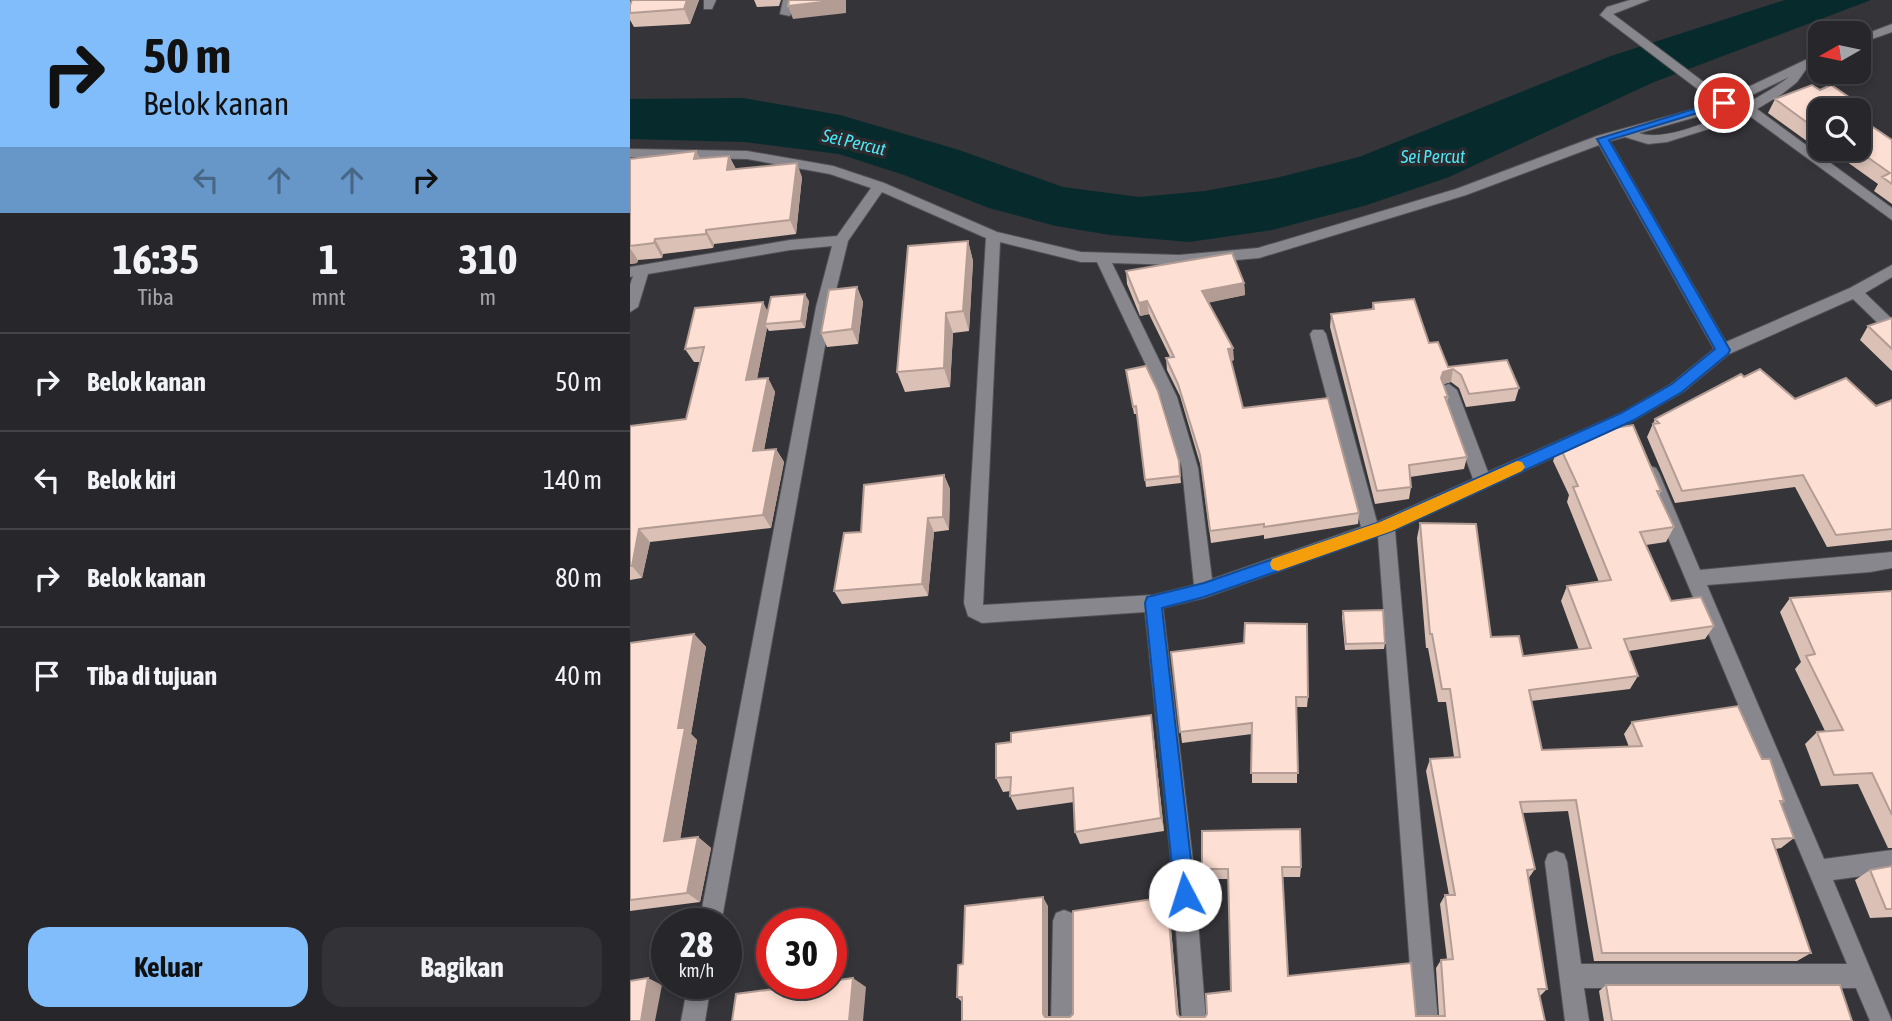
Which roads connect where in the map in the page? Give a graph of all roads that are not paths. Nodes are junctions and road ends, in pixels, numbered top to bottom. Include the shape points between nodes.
1 (789, 0) edge
2 (1643, 0) edge
3 (786, 14) edge
4 (1892, 28) edge
5 (1871, 36) edge
6 (1808, 62) edge
7 (1802, 65) junction
8 (1724, 103) junction
9 (1750, 110) junction
10 (1626, 132) junction
11 (1602, 139) junction
12 (630, 153) edge
13 (879, 187) junction
14 (1892, 215) edge
15 (993, 236) junction
16 (841, 240) junction
17 (1103, 259) junction
18 (1892, 270) edge
19 (636, 271) edge
20 (1856, 292) junction
21 (630, 307) edge
22 (1892, 328) edge
23 (1318, 334) dead end
24 (1723, 350) junction
25 (1448, 390) edge
26 (1627, 417) junction
27 (1483, 483) junction
28 (1378, 529) junction
29 (1892, 560) edge
30 (1695, 578) junction
31 (1204, 590) junction
32 (1153, 603) junction
33 (1892, 861) edge
34 (1556, 862) dead end
35 (1818, 871) junction
36 (713, 908) edge
37 (1064, 921) dead end
38 (1571, 976) junction
39 (1863, 976) junction
40 (697, 999) edge
41 (693, 1021) edge
42 (1063, 1021) edge
43 (1194, 1021) edge
44 (1426, 1021) edge
45 (1577, 1021) edge
46 (1882, 1021) edge

1 - 3 street
2 - 8 street via 1606,12
4 - 5 street
6 - 7 street
7 - 8 street
7 - 9 street via 1796,80
8 - 10 street
9 - 10 street via 1661,139 1640,139
9 - 14 street
10 - 11 street
11 - 17 street via 1461,192 1259,253 1179,260
11 - 24 street
12 - 13 street via 747,155 833,170
13 - 15 street
13 - 16 street
15 - 17 street
15 - 32 street via 975,610 982,615
16 - 19 street
16 - 36 street via 824,307
17 - 31 street via 1169,397 1190,468
18 - 20 street
19 - 21 street
20 - 22 street
20 - 24 street
23 - 28 street
24 - 26 street via 1677,388
25 - 27 street
26 - 27 street
26 - 30 street
27 - 28 street
28 - 31 street
28 - 44 street
29 - 30 street
30 - 35 street
31 - 32 street
32 - 43 street via 1183,870
33 - 35 street
34 - 38 street
35 - 39 street
37 - 42 street
38 - 39 street
38 - 45 street
39 - 46 street
40 - 41 street

